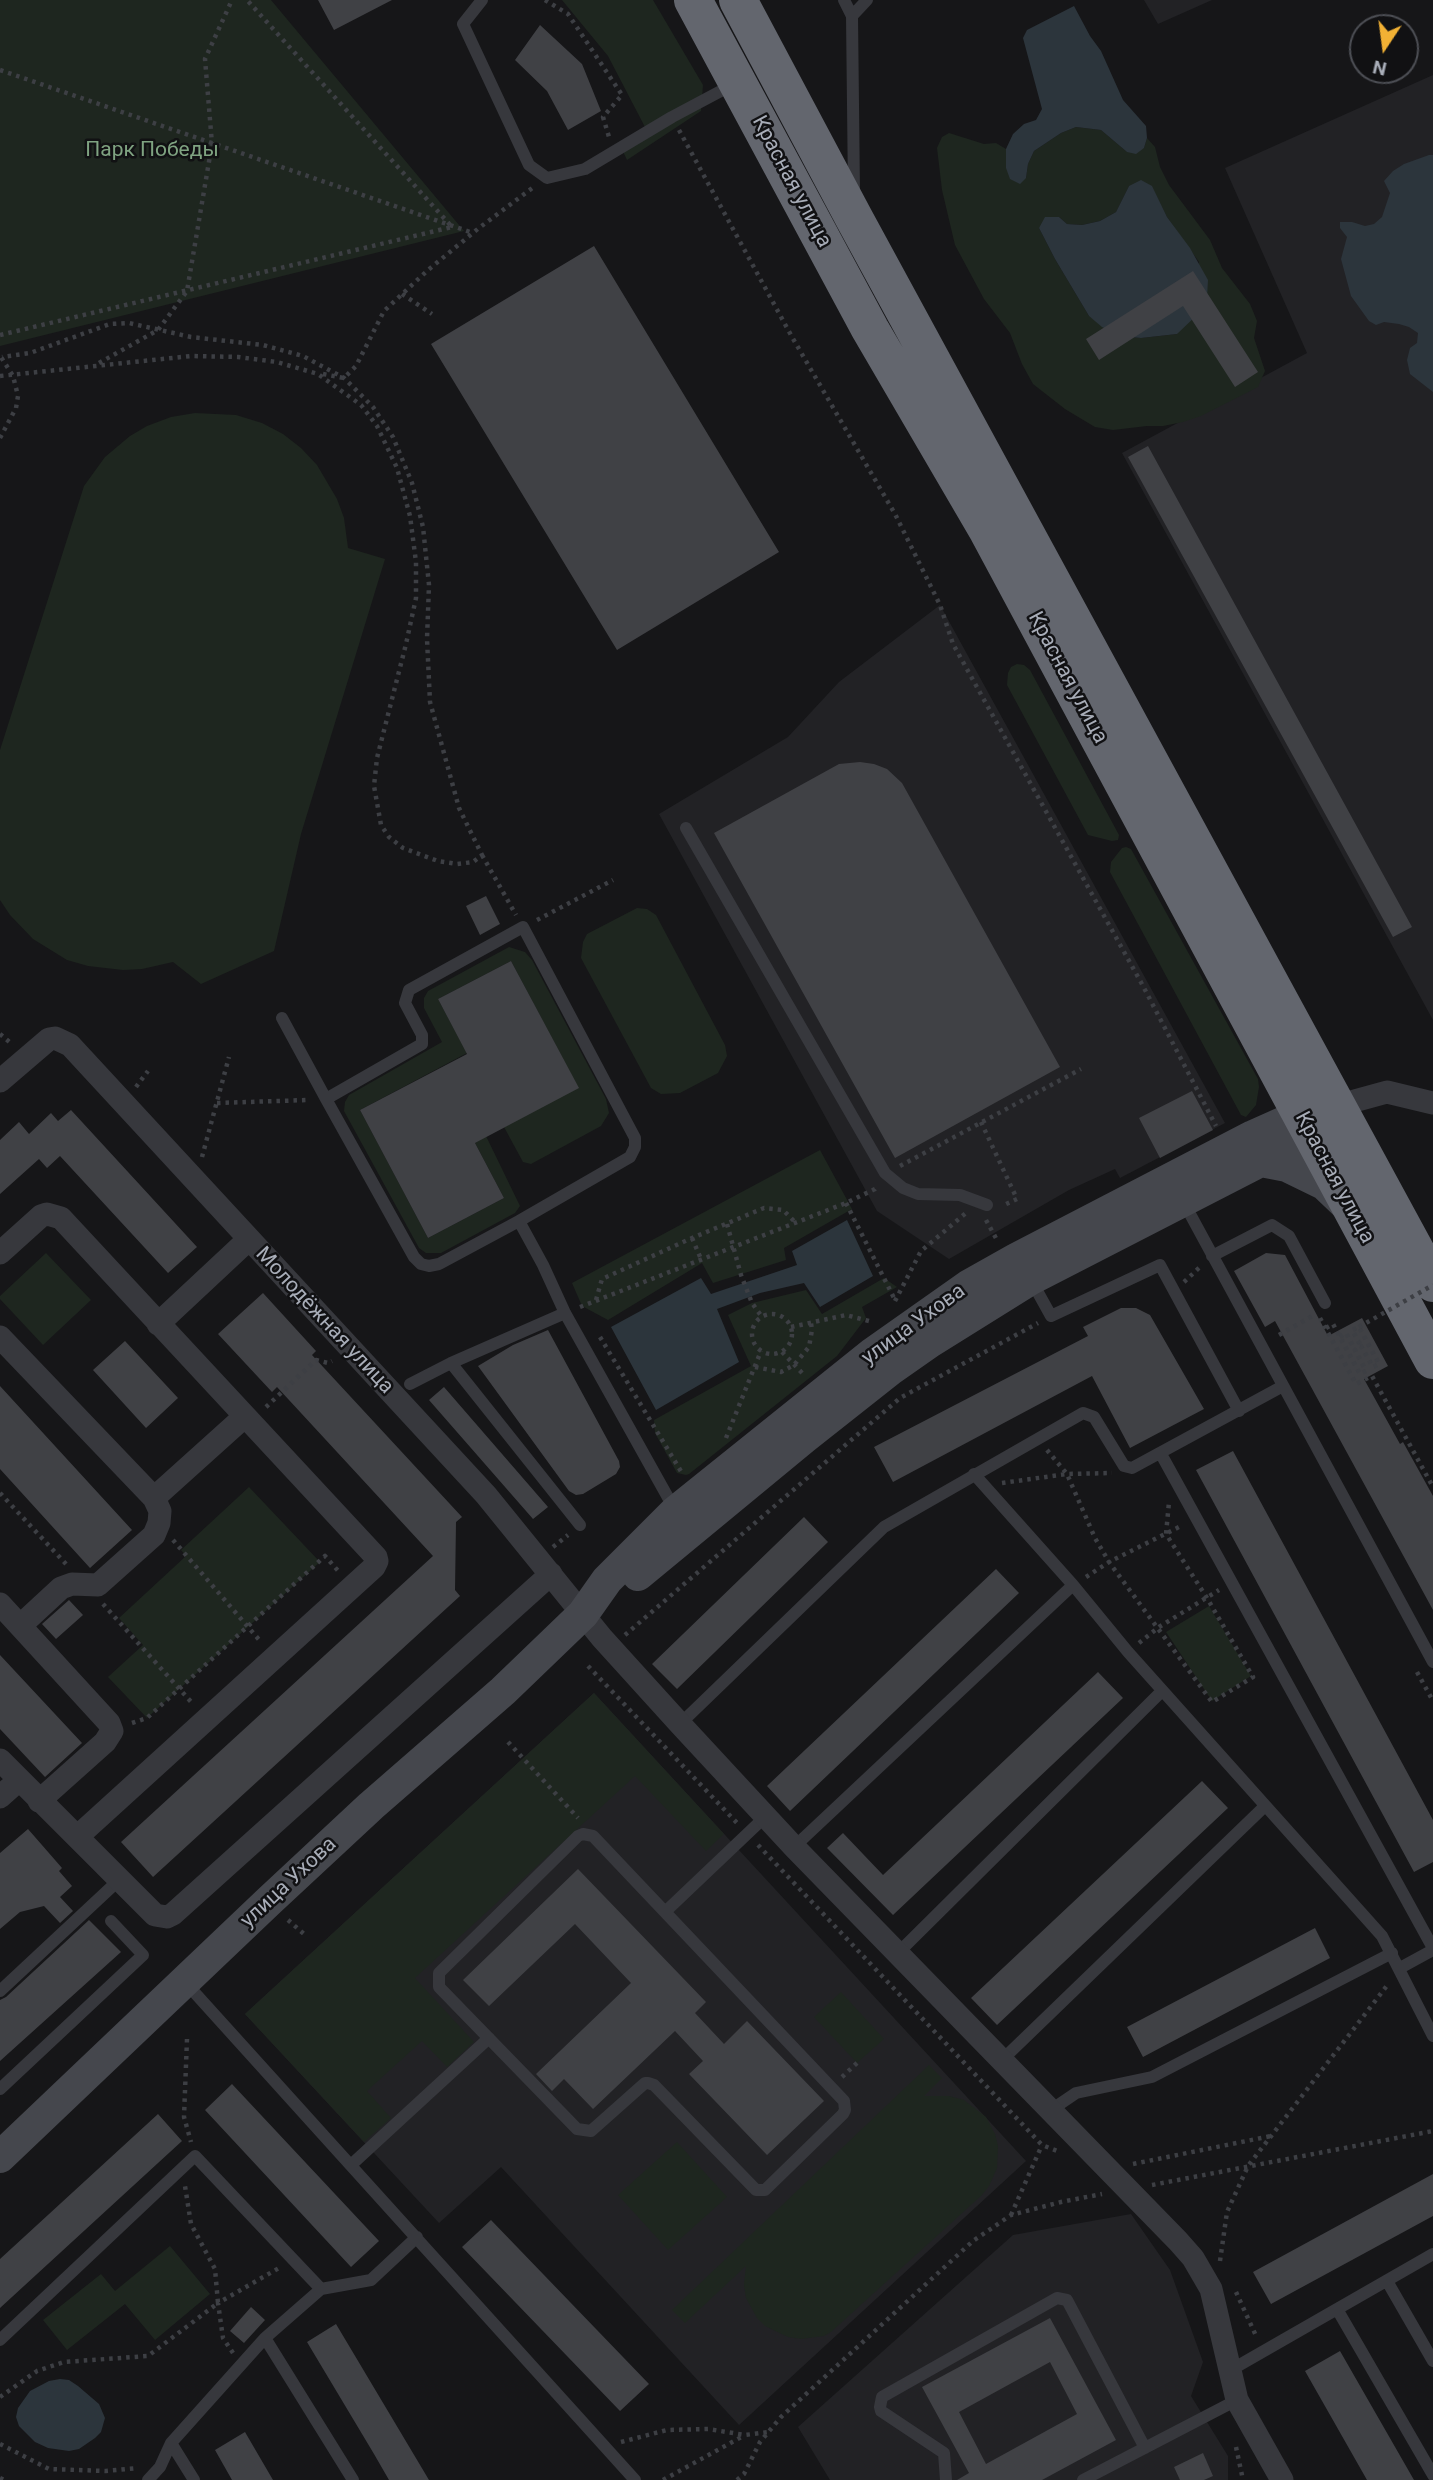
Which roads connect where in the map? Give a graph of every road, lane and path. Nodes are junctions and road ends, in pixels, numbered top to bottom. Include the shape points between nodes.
1 (232, 0) edge
2 (247, 0) edge
3 (482, 0) edge
4 (545, 0) edge
5 (693, 0) edge
6 (738, 0) edge
7 (844, 0) edge
8 (867, 0) edge
9 (852, 16) junction
10 (0, 69) edge
11 (737, 82) junction
12 (672, 117) junction
13 (212, 144) junction
14 (614, 151) junction
15 (547, 178) junction
16 (854, 218) junction
17 (452, 227) junction
18 (473, 233) junction
19 (187, 291) junction
20 (402, 294) junction
21 (432, 314) dead end
22 (158, 330) junction
23 (0, 335) edge
24 (1, 357) edge
25 (96, 365) junction
26 (318, 374) junction
27 (0, 376) edge
28 (13, 376) junction
29 (344, 378) junction
30 (0, 438) edge
31 (686, 828) dead end
32 (482, 855) junction
33 (613, 880) dead end
34 (523, 927) junction
35 (282, 1018) dead end
36 (229, 1057) dead end
37 (1269, 1057) junction
38 (1081, 1069) dead end
39 (0, 1082) edge
40 (326, 1099) junction
41 (217, 1103) junction
42 (1433, 1103) edge
43 (1316, 1118) junction
44 (981, 1122) junction
45 (1219, 1133) dead end
46 (1257, 1148) junction
47 (202, 1160) dead end
48 (885, 1174) junction
49 (1183, 1200) junction
50 (846, 1203) junction
51 (989, 1207) junction
52 (1356, 1218) junction
53 (519, 1221) junction
54 (796, 1223) junction
55 (727, 1224) junction
56 (692, 1238) junction
57 (249, 1239) junction
58 (735, 1248) junction
59 (993, 1250) dead end
60 (0, 1253) edge
61 (1213, 1256) junction
62 (701, 1259) junction
63 (1031, 1279) junction
64 (1433, 1284) edge
65 (596, 1300) junction
66 (1325, 1303) dead end
67 (582, 1306) junction
68 (565, 1313) junction
69 (762, 1317) junction
70 (1051, 1317) junction
71 (589, 1318) dead end
72 (869, 1321) dead end
73 (811, 1323) junction
74 (158, 1324) junction
75 (791, 1327) junction
76 (1359, 1327) junction
77 (1326, 1328) junction
78 (596, 1329) dead end
79 (1279, 1335) dead end
80 (0, 1337) edge
81 (1340, 1337) junction
82 (1361, 1346) junction
83 (349, 1347) junction
84 (1355, 1350) junction
85 (761, 1351) junction
86 (782, 1352) junction
87 (1433, 1360) edge
88 (451, 1363) junction
89 (794, 1365) junction
90 (755, 1367) junction
91 (810, 1382) dead end
92 (410, 1384) dead end
93 (1283, 1386) junction
94 (1239, 1411) junction
95 (244, 1417) junction
96 (1038, 1439) junction
97 (724, 1441) dead end
98 (1161, 1454) junction
99 (1171, 1472) junction
100 (1119, 1473) dead end
101 (974, 1474) junction
102 (1066, 1474) junction
103 (686, 1480) dead end
104 (984, 1486) junction
105 (1433, 1487) edge
106 (154, 1498) junction
107 (676, 1512) junction
108 (1197, 1518) junction
109 (159, 1523) junction
110 (580, 1525) dead end
111 (1166, 1534) junction
112 (1109, 1562) junction
113 (1101, 1567) dead end
114 (551, 1574) junction
115 (1231, 1581) junction
116 (352, 1586) junction
117 (1073, 1586) junction
118 (1207, 1598) junction
119 (0, 1604) edge
120 (583, 1614) junction
121 (21, 1625) junction
122 (247, 1627) junction
123 (1158, 1627) junction
124 (622, 1638) dead end
125 (1128, 1652) junction
126 (274, 1658) junction
127 (1433, 1662) edge
128 (588, 1666) dead end
129 (1162, 1690) junction
130 (680, 1724) junction
131 (112, 1731) junction
132 (508, 1742) dead end
133 (0, 1760) edge
134 (19, 1780) junction
135 (0, 1797) edge
136 (39, 1801) junction
137 (1265, 1806) junction
138 (766, 1816) junction
139 (747, 1834) junction
140 (593, 1836) junction
141 (77, 1837) junction
142 (794, 1847) junction
143 (120, 1880) junction
144 (665, 1912) junction
145 (288, 1920) dead end
146 (111, 1921) dead end
147 (304, 1934) dead end
148 (1433, 1949) edge
149 (898, 1953) junction
150 (1392, 1954) junction
151 (1400, 1968) junction
152 (185, 1981) junction
153 (0, 1991) edge
154 (1433, 2036) edge
155 (488, 2038) junction
156 (187, 2039) dead end
157 (1002, 2060) junction
158 (0, 2089) edge
159 (1051, 2110) junction
160 (1433, 2131) edge
161 (1272, 2136) junction
162 (1042, 2145) junction
163 (1, 2153) edge
164 (1066, 2153) dead end
165 (195, 2156) junction
166 (351, 2165) junction
167 (1248, 2166) junction
168 (183, 2168) junction
169 (1109, 2169) junction
170 (1130, 2189) junction
171 (1011, 2214) junction
172 (416, 2237) junction
173 (1433, 2254) edge
174 (1220, 2259) junction
175 (292, 2260) junction
176 (1223, 2281) junction
177 (1387, 2281) junction
178 (321, 2289) junction
179 (218, 2303) junction
180 (1337, 2309) junction
181 (265, 2338) junction
182 (0, 2340) edge
183 (1264, 2351) junction
184 (1433, 2361) edge
185 (241, 2365) junction
186 (1229, 2371) junction
187 (0, 2397) edge
188 (1237, 2400) junction
189 (769, 2432) junction
190 (745, 2435) junction
191 (171, 2442) junction
192 (0, 2444) edge
193 (605, 2446) junction
194 (1145, 2448) junction
195 (160, 2467) junction
196 (1433, 2475) edge
197 (148, 2480) edge
198 (194, 2480) edge
199 (353, 2480) edge
200 (634, 2480) edge
201 (663, 2480) edge
202 (737, 2480) edge
203 (946, 2480) edge
204 (1083, 2480) edge
205 (1282, 2480) edge

1 - 13 path via 205,58
2 - 17 path
3 - 15 lane via 463,24 529,165
4 - 14 path via 568,14 622,95 603,117
5 - 11 highway, Красная улица
6 - 16 highway, Красная улица
7 - 9 lane
8 - 9 lane
9 - 16 lane
10 - 13 path
11 - 12 lane
11 - 37 highway, Красная улица via 870,329 988,531
12 - 14 lane
12 - 45 path via 895,514 940,605 953,644
13 - 17 path
13 - 19 path
14 - 15 lane via 585,169
15 - 18 path
16 - 43 highway, Красная улица
17 - 18 path
17 - 19 path
18 - 20 path
19 - 22 path
19 - 23 path
20 - 21 path
20 - 29 path via 384,312 356,366
22 - 24 path via 110,324 30,353
22 - 25 path
22 - 29 path via 263,345 303,356
24 - 28 path
25 - 26 path via 191,356 238,357
25 - 28 path
26 - 29 path
26 - 32 path via 361,405 377,426 397,468 410,516 416,598 377,758 374,786 381,825 403,848 438,861 472,862
27 - 28 path
28 - 30 path via 16,408
29 - 32 path via 373,407 393,437 412,483 423,527 429,585 430,702 459,808
31 - 48 lane
32 - 34 path
33 - 34 path
34 - 40 lane via 409,990 405,1003 422,1044
34 - 53 lane via 635,1138 635,1147 630,1157
35 - 40 lane
36 - 41 path
37 - 43 highway, Красная улица
37 - 46 street via 1272,1090
38 - 44 path
39 - 57 street, Молодёжная улица via 43,1042 55,1038 70,1045
40 - 41 path
40 - 53 lane via 421,1264 439,1264
41 - 47 path
42 - 43 street via 1387,1092
43 - 46 street, улица Ухова
43 - 52 highway, Красная улица
43 - 64 highway, Красная улица
44 - 48 path
44 - 51 path via 1017,1199
46 - 49 street, улица Ухова
46 - 52 street via 1324,1184
46 - 107 street, улица Ухова via 968,1286 873,1353
48 - 50 path via 875,1189
48 - 51 lane via 918,1194 960,1195
49 - 61 lane
49 - 63 street, улица Ухова
50 - 51 path via 895,1301 921,1251
50 - 54 path
51 - 59 path via 984,1216 998,1240
52 - 87 highway, Красная улица
53 - 68 lane
54 - 55 path via 783,1210 764,1208
54 - 58 path
55 - 56 path
55 - 58 path
56 - 62 path
56 - 65 path via 602,1279
57 - 74 street
57 - 83 street, Молодёжная улица
58 - 62 path
58 - 69 path via 741,1275
60 - 74 street via 41,1216 61,1218
61 - 66 lane via 1272,1225 1289,1236
61 - 93 lane
62 - 65 path
63 - 70 lane
63 - 120 street, улица Ухова via 890,1370 619,1592
64 - 76 path, bridge
65 - 67 path
67 - 68 path
67 - 71 path
68 - 88 lane
68 - 107 lane
69 - 75 path via 779,1315
69 - 85 path via 752,1332
70 - 94 lane via 1160,1265
70 - 124 path via 900,1398
72 - 73 path via 846,1315
73 - 75 path
73 - 89 path via 809,1348
74 - 95 street
75 - 86 path via 790,1344
76 - 82 path via 1352,1330
76 - 82 path via 1379,1364 1373,1367
77 - 79 path via 1317,1313
77 - 81 path via 1333,1324
77 - 105 path via 1356,1384 1372,1376
78 - 103 path
80 - 106 street
81 - 84 path via 1346,1333
81 - 84 path via 1360,1374 1366,1371
82 - 84 path
83 - 95 path via 328,1363 316,1360 258,1415
83 - 114 street, Молодёжная улица via 486,1495
85 - 86 path
85 - 90 path
86 - 89 path
88 - 92 lane
88 - 110 lane
89 - 90 path via 780,1371
89 - 91 path
90 - 97 path
93 - 94 lane
93 - 127 lane
94 - 98 lane
95 - 106 street
95 - 116 street via 376,1557 376,1564
96 - 98 lane via 1087,1413 1124,1465 1138,1466
96 - 101 lane
96 - 102 path
98 - 99 lane
99 - 108 lane
99 - 111 path
100 - 102 path
101 - 104 lane
101 - 130 lane via 884,1527
102 - 104 path
102 - 112 path
104 - 117 lane
106 - 109 street
107 - 120 street, улица Ухова via 607,1580
108 - 111 path
108 - 115 lane
109 - 121 street via 153,1535 99,1585 61,1588
109 - 122 path
111 - 112 path
111 - 118 path
112 - 113 path
112 - 123 path
114 - 120 street, Молодёжная улица
114 - 143 street via 173,1914 155,1915
115 - 118 path
115 - 148 lane
116 - 122 path via 326,1556
116 - 126 street
117 - 125 lane
117 - 142 lane
118 - 123 path
118 - 123 path via 1253,1677 1212,1702
119 - 121 street
120 - 130 street, Молодёжная улица
120 - 152 street, улица Ухова
121 - 131 street
122 - 126 path
122 - 131 path via 147,1718
123 - 125 path
125 - 129 lane
126 - 141 street
128 - 139 path
129 - 137 lane
129 - 149 lane
130 - 138 street, Молодёжная улица
131 - 136 street via 106,1742
132 - 140 path
133 - 134 street
134 - 135 street
134 - 136 street
136 - 141 street
137 - 150 lane via 1382,1936
137 - 157 lane
138 - 139 lane
138 - 142 street, Молодёжная улица
139 - 144 lane
139 - 162 path
140 - 144 lane
140 - 155 lane via 578,1836 439,1973 439,1987
141 - 143 street
142 - 149 street, Молодёжная улица
143 - 153 lane
144 - 155 lane via 844,2101 843,2114 765,2190 756,2190 654,2085 645,2083 591,2131 581,2131
145 - 147 path
146 - 158 lane via 144,1955
148 - 151 lane
149 - 157 street, Молодёжная улица
150 - 151 lane
150 - 159 lane via 1152,2077 1076,2093
151 - 154 lane
151 - 161 path
152 - 163 street, улица Ухова
152 - 166 lane
155 - 166 lane
156 - 165 path via 184,2117
157 - 159 street, Молодёжная улица
159 - 169 street, Молодёжная улица
160 - 167 path
161 - 167 path
161 - 169 path
162 - 164 path
162 - 171 path
165 - 168 lane
165 - 175 lane
166 - 172 lane
167 - 170 path
167 - 174 path via 1227,2212
168 - 179 path via 191,2224 215,2269
168 - 182 lane
169 - 170 street, Молодёжная улица
170 - 171 path
170 - 176 street, Молодёжная улица via 1193,2258
171 - 189 path via 936,2273
172 - 178 lane via 371,2280
172 - 193 lane
173 - 177 lane
174 - 176 path
174 - 176 path
175 - 178 lane
175 - 179 path
176 - 183 path
176 - 186 street, Молодёжная улица
177 - 180 lane
177 - 184 lane
178 - 181 lane
179 - 185 path via 223,2338
179 - 187 path via 148,2356 64,2362 37,2371
180 - 183 lane
180 - 196 lane
181 - 185 lane
181 - 199 lane
183 - 186 lane
185 - 191 lane
186 - 188 street, Молодёжная улица
188 - 194 lane
188 - 205 street, Молодёжная улица
189 - 190 path
189 - 202 path
190 - 193 path via 708,2429 667,2431
190 - 201 path
191 - 195 lane
191 - 198 lane
192 - 195 path via 49,2469
193 - 200 lane
194 - 203 lane via 1067,2300 1057,2298 882,2397 881,2411 944,2453
194 - 204 lane
195 - 197 lane

